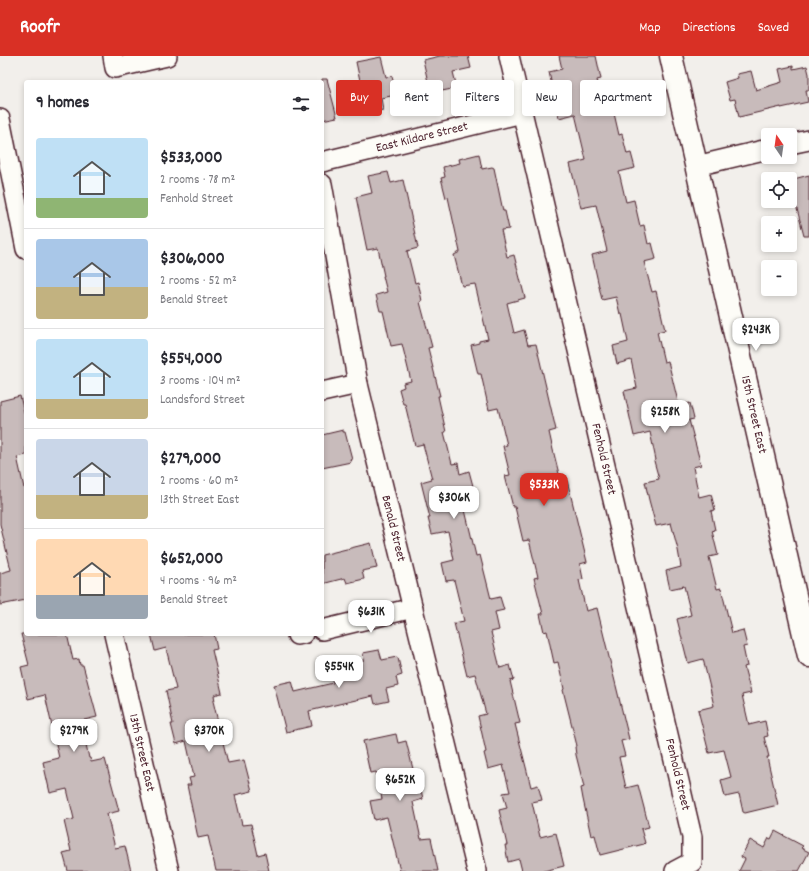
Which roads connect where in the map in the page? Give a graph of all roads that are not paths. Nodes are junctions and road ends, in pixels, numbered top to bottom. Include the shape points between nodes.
1 (167, 56) edge
2 (509, 56) edge
3 (671, 56) edge
4 (114, 62) edge
5 (522, 113) joint
6 (523, 116) edge
7 (0, 119) edge
8 (809, 140) edge
9 (797, 143) edge
10 (761, 151) edge
11 (324, 162) edge
12 (696, 166) junction
13 (324, 195) edge
14 (24, 232) edge
15 (358, 384) junction
16 (324, 392) edge
17 (413, 608) junction
18 (324, 630) edge
19 (114, 636) edge
20 (809, 656) edge
21 (169, 871) edge
22 (477, 871) edge
23 (675, 871) edge

1 - 4 street
2 - 5 street, Fenhold Street
3 - 12 street, 15th Street East
5 - 11 street, East Kildare Street
6 - 23 street, Fenhold Street via 692,837 692,862
7 - 14 street
8 - 9 street
10 - 12 street
12 - 20 street, 15th Street East
13 - 15 street, Benald Street
15 - 16 street
15 - 17 street, Benald Street
17 - 18 street
17 - 22 street, Benald Street
19 - 21 street, 13th Street East

